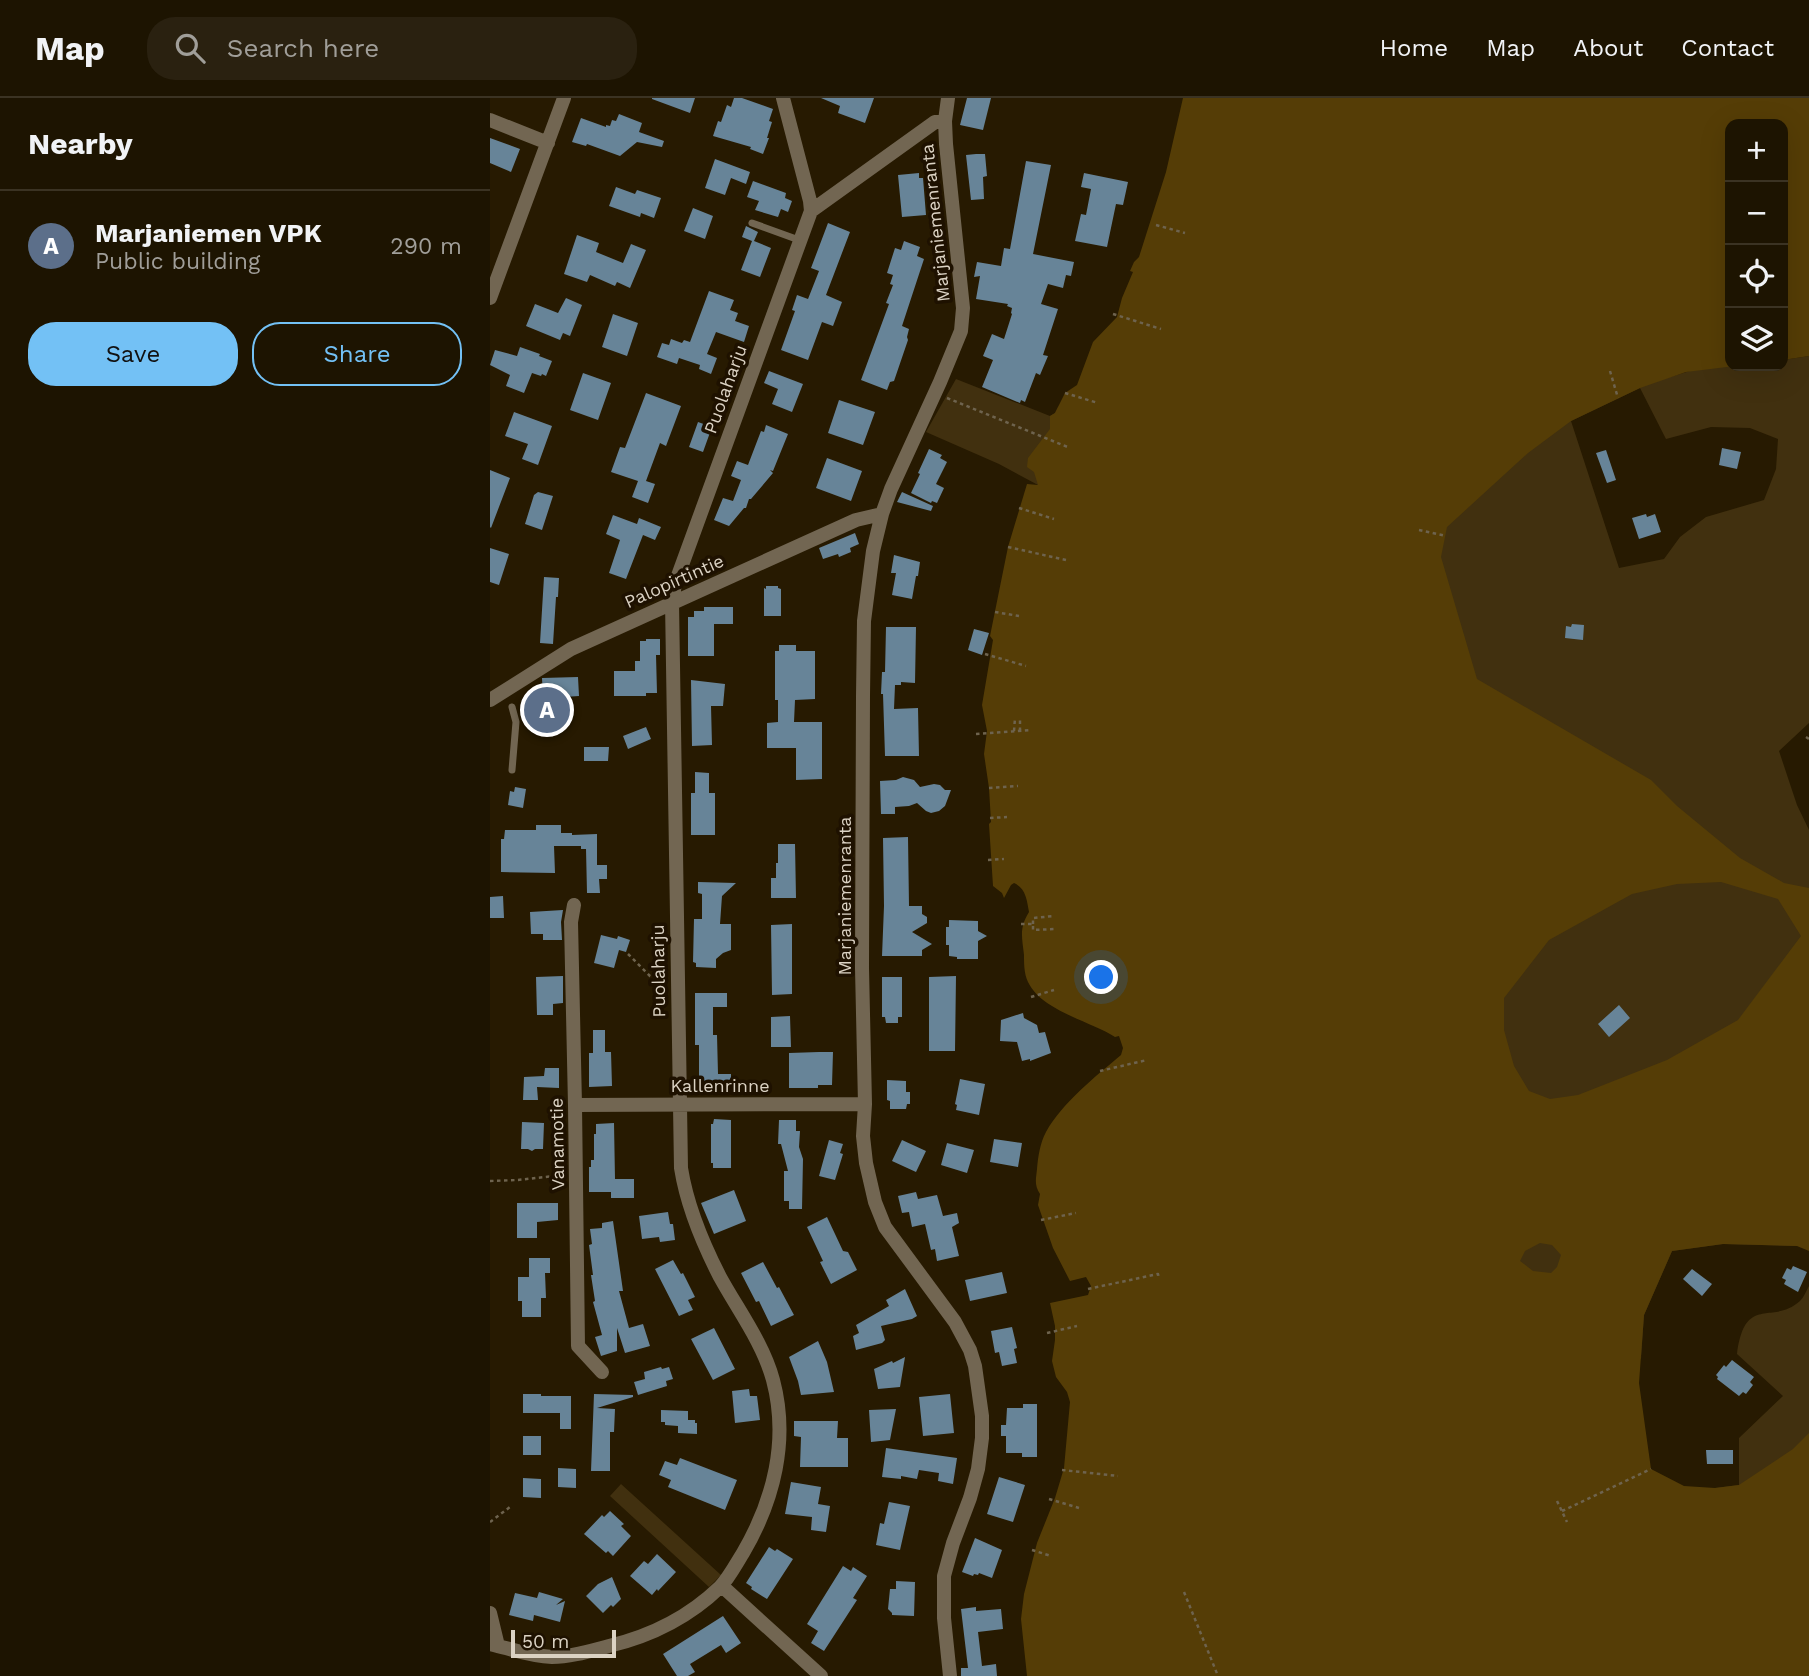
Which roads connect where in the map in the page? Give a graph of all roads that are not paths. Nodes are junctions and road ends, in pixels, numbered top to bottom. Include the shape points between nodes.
1 (564, 98) edge
2 (783, 98) edge
3 (948, 98) edge
4 (490, 120) edge
5 (945, 121) junction
6 (548, 143) junction
7 (811, 211) junction
8 (752, 223) dead end
9 (799, 240) junction
10 (490, 298) edge
11 (882, 514) junction
12 (673, 602) junction
13 (490, 700) edge
14 (512, 706) dead end
15 (512, 770) dead end
16 (574, 905) dead end
17 (865, 1104) junction
18 (575, 1105) junction
19 (680, 1105) junction
20 (602, 1372) dead end
21 (722, 1586) junction
22 (490, 1613) edge
23 (494, 1645) edge
24 (821, 1676) edge
25 (950, 1676) edge

1 - 6 street
2 - 7 street
3 - 5 street, Marjaniemenranta
4 - 6 street
5 - 7 street via 935,122
5 - 11 street, Marjaniemenranta via 963,308 961,331
6 - 10 street
7 - 9 street, Puolaharju
8 - 9 lane
9 - 12 street, Puolaharju
11 - 12 street, Palopirtintie via 856,520
11 - 17 street, Marjaniemenranta via 864,621
12 - 13 street, Palopirtintie via 571,649
12 - 19 street, Puolaharju
14 - 15 lane via 516,722
16 - 18 street, Vanamotie
17 - 19 street, Kallenrinne
17 - 25 street, Marjaniemenranta via 866,1163 885,1227 955,1322 970,1349 977,1378 982,1416 978,1469 944,1576
18 - 19 street, Kallenrinne
18 - 20 street, Vanamotie via 578,1346
19 - 21 street, Puolaharju via 681,1168 694,1219 756,1339 773,1378 778,1404 774,1484 747,1546
21 - 23 street, Puolaharju via 677,1621 630,1641 576,1655 554,1657
21 - 24 street
22 - 23 street

